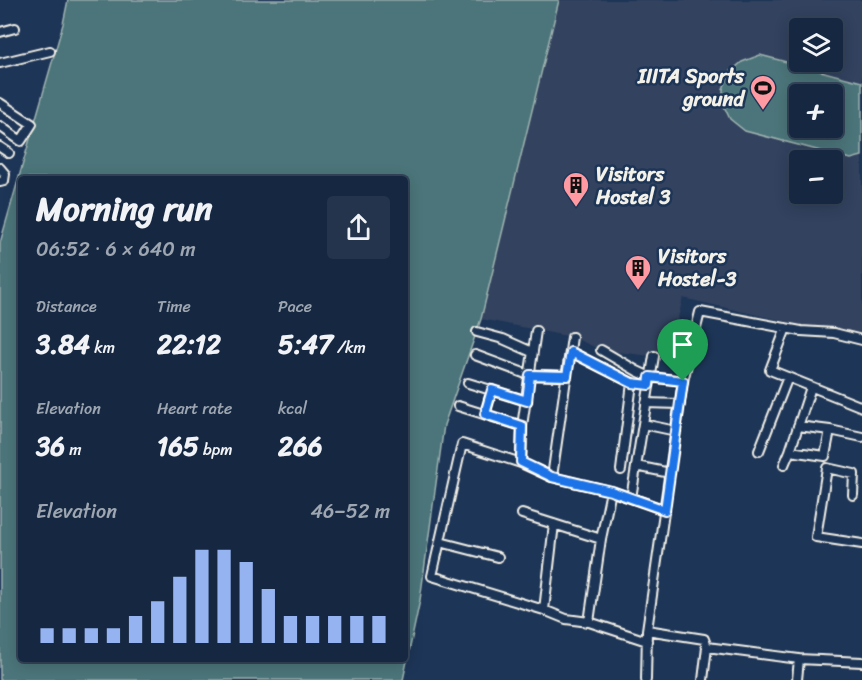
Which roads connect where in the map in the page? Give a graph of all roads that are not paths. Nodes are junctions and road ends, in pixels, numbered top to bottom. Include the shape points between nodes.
1 (15, 28) dead end
2 (0, 32) edge
3 (50, 51) dead end
4 (0, 63) edge
5 (0, 103) edge
6 (0, 126) edge
7 (0, 147) edge
8 (9, 153) dead end
9 (0, 168) edge
10 (0, 182) edge
11 (786, 328) junction
12 (536, 331) dead end
13 (477, 332) dead end
14 (572, 337) dead end
15 (862, 340) edge
16 (601, 350) dead end
17 (532, 352) junction
18 (571, 352) junction
19 (475, 355) dead end
20 (654, 356) dead end
21 (530, 375) junction
22 (567, 376) junction
23 (788, 377) junction
24 (650, 381) junction
25 (683, 381) junction
26 (468, 383) dead end
27 (632, 383) junction
28 (812, 387) junction
29 (492, 390) junction
30 (527, 401) junction
31 (646, 403) junction
32 (680, 404) junction
33 (458, 406) dead end
34 (862, 407) edge
35 (485, 414) junction
36 (644, 424) junction
37 (522, 426) junction
38 (798, 426) junction
39 (830, 430) junction
40 (676, 431) junction
41 (862, 437) edge
42 (790, 450) junction
43 (759, 452) dead end
44 (521, 462) junction
45 (784, 465) dead end
46 (636, 466) junction
47 (621, 470) dead end
48 (670, 472) junction
49 (552, 477) junction
50 (611, 491) junction
51 (853, 495) dead end
52 (631, 498) junction
53 (665, 510) junction
54 (522, 514) dead end
55 (554, 524) junction
56 (601, 539) junction
57 (440, 542) junction
58 (862, 544) edge
59 (498, 557) dead end
60 (544, 610) junction
61 (589, 622) junction
62 (647, 630) junction
63 (647, 640) junction
64 (707, 647) junction
65 (799, 659) junction
66 (862, 662) edge
67 (646, 680) edge
68 (703, 680) edge
69 (797, 680) edge

1 - 2 street
3 - 4 street
5 - 6 street via 32,124 21,141
7 - 8 street
9 - 10 street via 6,174
11 - 15 street
11 - 23 street via 770,370
11 - 25 street via 700,312
12 - 17 street
13 - 17 street
14 - 18 street
16 - 24 street
17 - 21 street
18 - 22 street
18 - 27 street
19 - 21 street
20 - 24 street
21 - 22 street
21 - 30 street
22 - 49 street
23 - 28 street
23 - 43 street
24 - 25 street
24 - 27 street
24 - 31 street
25 - 32 street
26 - 29 street
27 - 47 street
28 - 34 street
28 - 38 street
29 - 30 street
29 - 35 street
30 - 37 street
31 - 32 street
31 - 36 street
32 - 40 street
33 - 35 street
35 - 37 street
36 - 40 street
36 - 46 street
37 - 44 street
38 - 39 street
38 - 42 street
39 - 41 street
39 - 42 street via 825,457
40 - 48 street
42 - 45 street
44 - 49 street
44 - 57 street via 462,444
46 - 48 street
46 - 52 street
48 - 53 street
49 - 50 street
50 - 52 street
50 - 56 street
51 - 58 street via 854,474 827,468 816,537
52 - 53 street
53 - 62 street
54 - 55 street
55 - 56 street
55 - 60 street
56 - 61 street
57 - 59 street
57 - 60 street via 432,576
60 - 61 street via 566,619
61 - 63 street
62 - 63 street
62 - 64 street via 704,639
63 - 67 street
64 - 65 street
64 - 68 street
65 - 66 street
65 - 69 street

